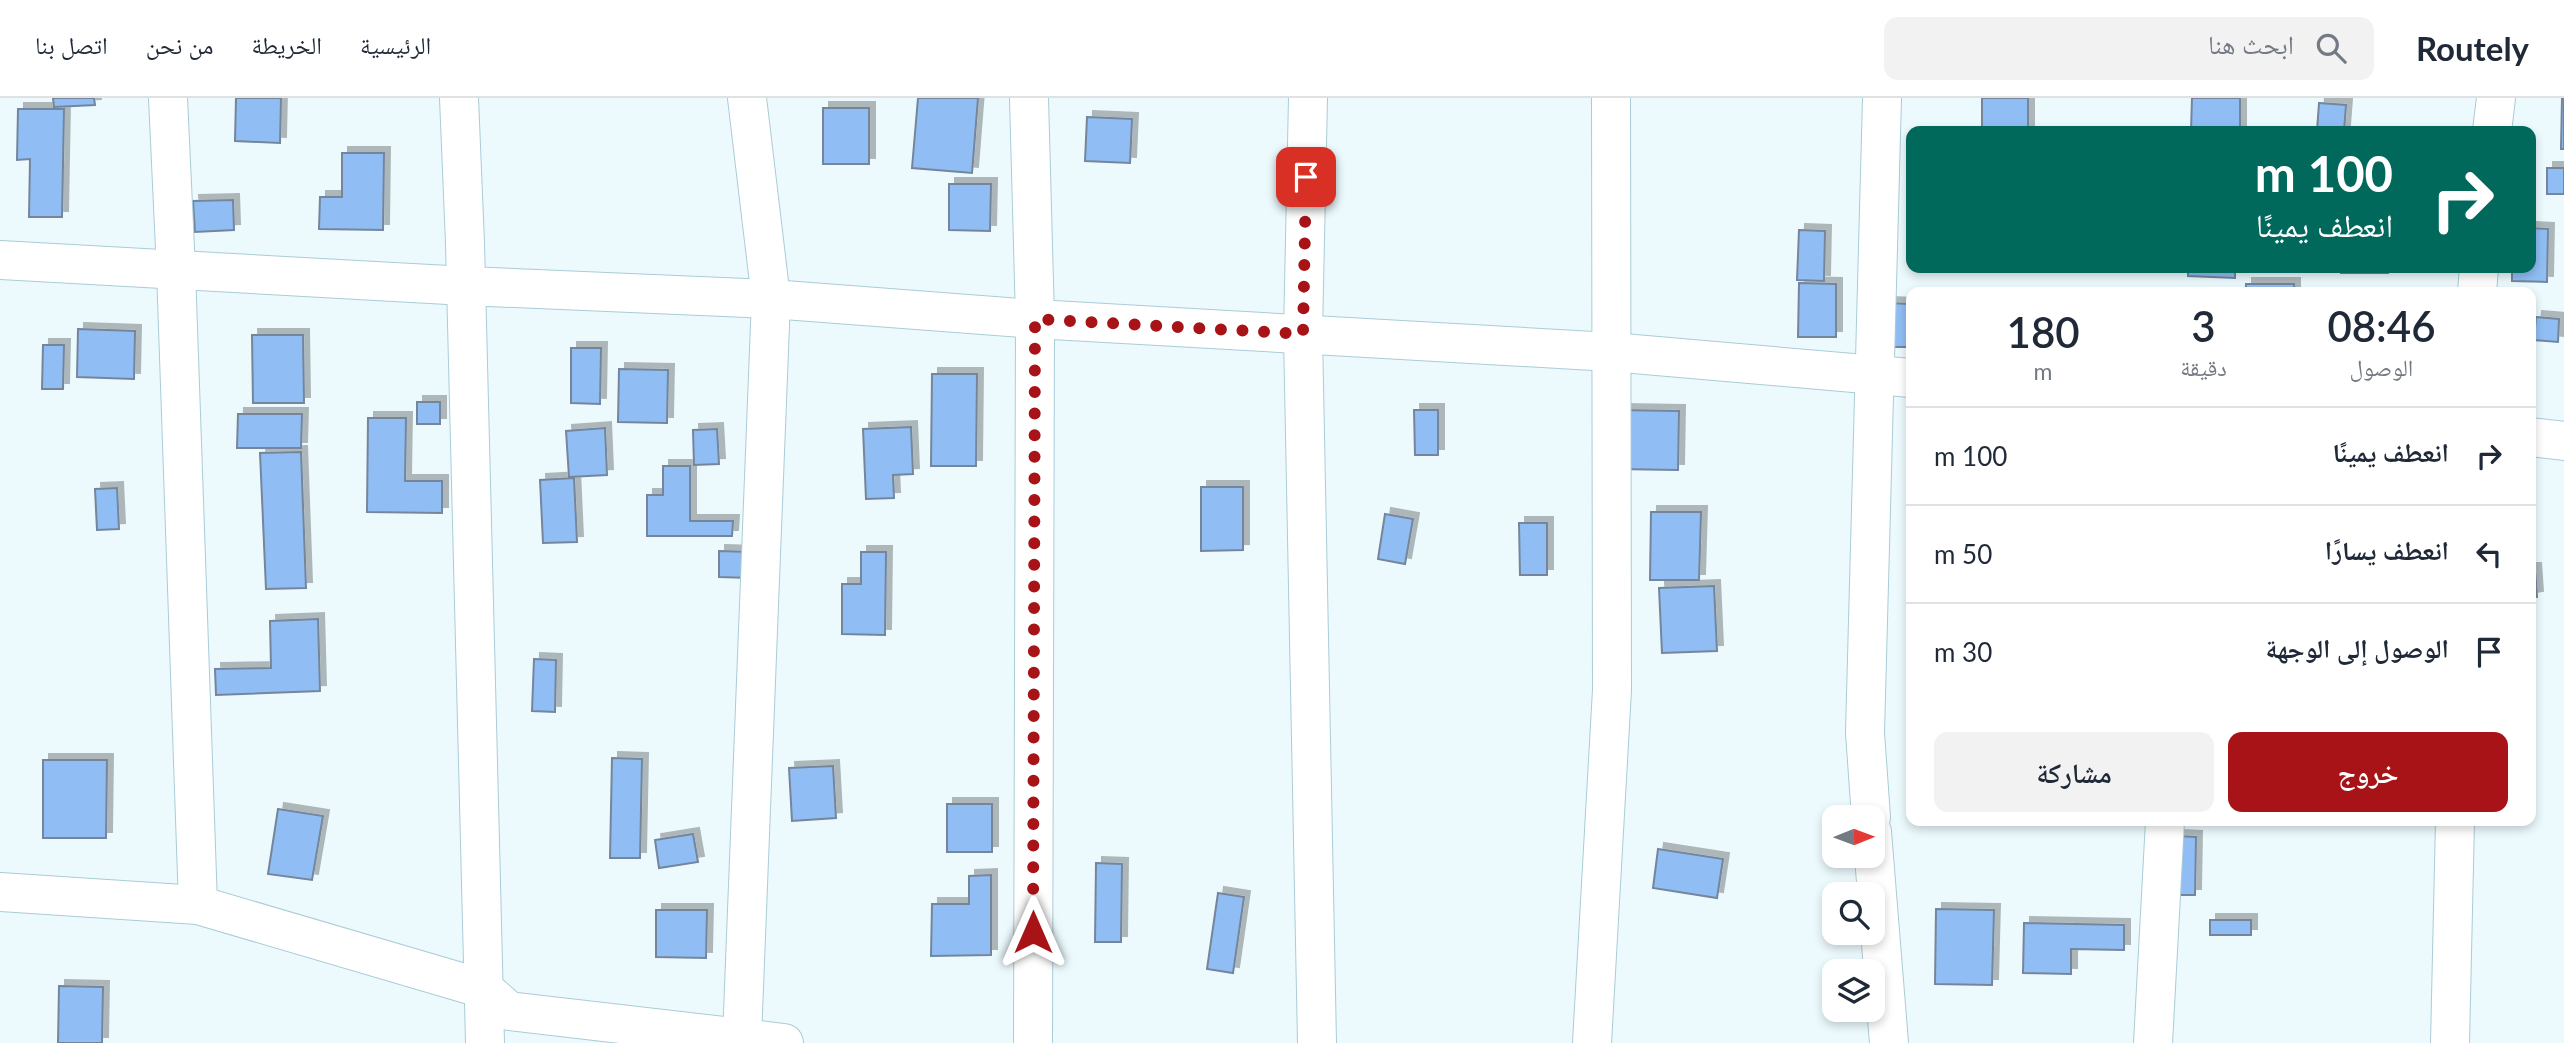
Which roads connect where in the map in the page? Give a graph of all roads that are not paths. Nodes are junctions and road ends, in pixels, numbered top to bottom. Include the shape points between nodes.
1 (168, 98) edge
2 (460, 98) edge
3 (747, 98) edge
4 (1029, 98) edge
5 (1308, 98) edge
6 (1611, 98) edge
7 (1882, 98) edge
8 (2496, 98) edge
9 (2493, 126) edge
10 (0, 260) edge
11 (176, 270) junction
12 (466, 286) junction
13 (771, 299) junction
14 (1035, 319) junction
15 (1303, 334) junction
16 (1611, 352) junction
17 (1874, 375) junction
18 (1906, 378) edge
19 (2536, 438) edge
20 (2564, 441) edge
21 (1870, 805) edge
22 (2165, 826) edge
23 (2455, 826) edge
24 (1875, 868) edge
25 (0, 891) edge
26 (198, 905) junction
27 (484, 989) junction
28 (741, 1038) junction
29 (485, 1043) edge
30 (784, 1043) edge
31 (1033, 1043) edge
32 (1317, 1043) edge
33 (1592, 1043) edge
34 (1889, 1043) edge
35 (2152, 1043) edge
36 (2450, 1043) edge

1 - 11 street
2 - 12 street
3 - 13 street
4 - 14 street
5 - 15 street
6 - 16 street
7 - 17 street
8 - 9 street
10 - 11 street
11 - 12 street
11 - 26 street
12 - 13 street
12 - 27 street
13 - 14 street
13 - 28 street
14 - 15 street
14 - 31 street
15 - 16 street
15 - 32 street
16 - 17 street
16 - 33 street via 1612,690
17 - 18 street
17 - 21 street via 1865,733
19 - 20 street
22 - 35 street
23 - 36 street
24 - 34 street
25 - 26 street
26 - 27 street
27 - 28 street via 509,1011
27 - 29 street
28 - 30 street

